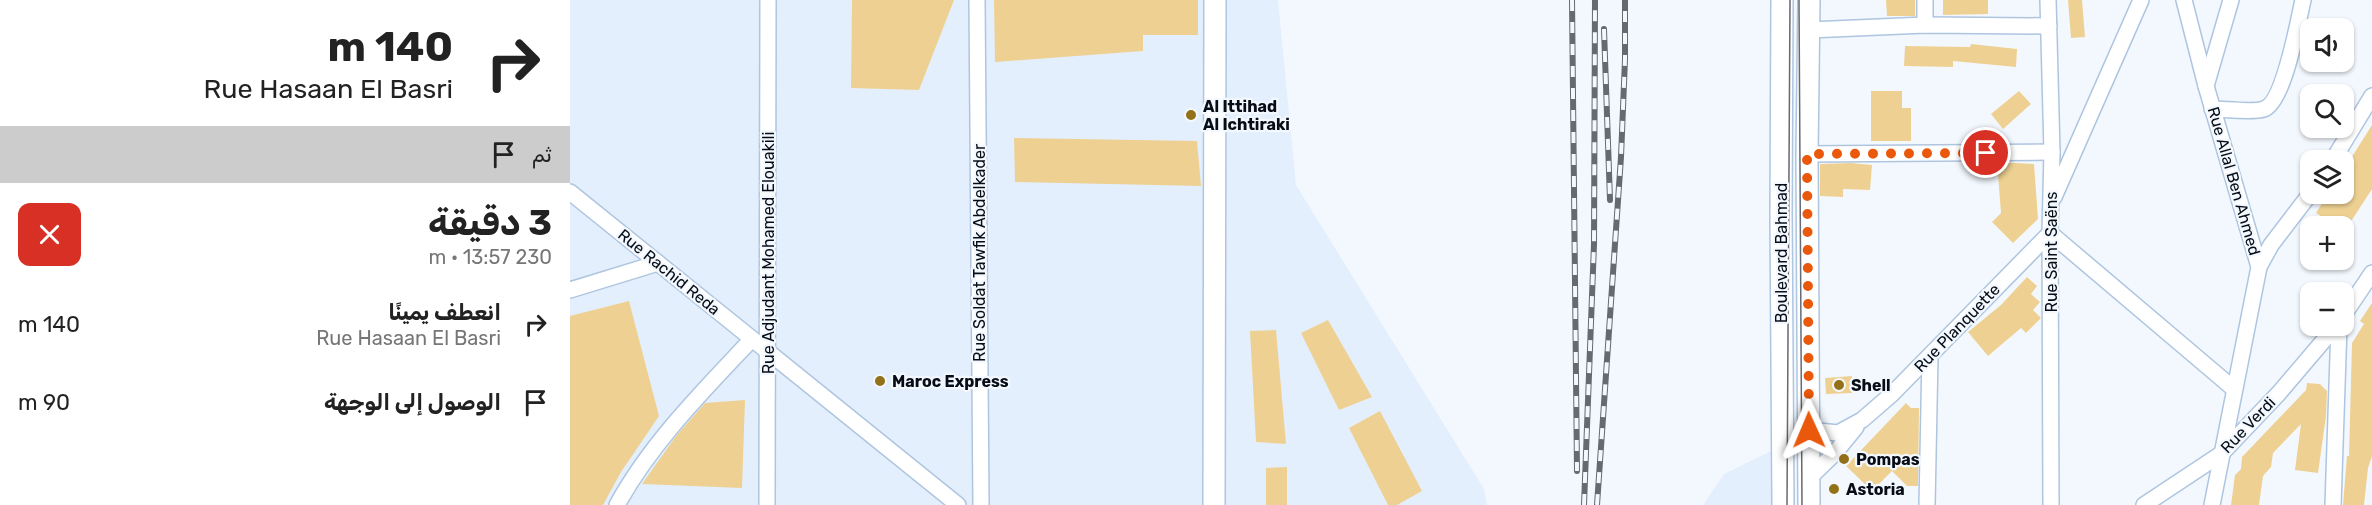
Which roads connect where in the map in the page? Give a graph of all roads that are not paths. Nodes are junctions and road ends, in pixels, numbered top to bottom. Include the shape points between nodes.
1 (768, 0) edge
2 (976, 0) edge
3 (1215, 0) edge
4 (1782, 0) edge
5 (1809, 0) edge
6 (1925, 0) edge
7 (2048, 0) edge
8 (2141, 0) edge
9 (2184, 0) edge
10 (2231, 0) edge
11 (2303, 0) edge
12 (1925, 25) junction
13 (2049, 26) junction
14 (1809, 30) junction
15 (2206, 86) junction
16 (2372, 100) edge
17 (2212, 109) junction
18 (2340, 150) edge
19 (2052, 152) junction
20 (1807, 154) junction
21 (570, 192) edge
22 (2302, 204) edge
23 (2051, 206) junction
24 (2050, 233) junction
25 (658, 263) junction
26 (2259, 267) junction
27 (2372, 273) edge
28 (570, 290) edge
29 (2354, 300) edge
30 (2328, 336) edge
31 (2337, 336) edge
32 (752, 339) junction
33 (768, 352) junction
34 (1930, 356) junction
35 (2234, 388) junction
36 (1862, 420) junction
37 (1809, 430) junction
38 (2221, 454) junction
39 (1809, 478) junction
40 (617, 505) edge
41 (767, 505) edge
42 (958, 505) edge
43 (981, 505) edge
44 (1214, 505) edge
45 (1783, 505) edge
46 (1809, 505) edge
47 (1928, 505) edge
48 (2051, 505) edge
49 (2144, 505) edge
50 (2212, 505) edge
51 (2333, 505) edge

1 - 33 street, Rue Adjudant Mohamed Elouakili
2 - 43 street, Rue Soldat Tawfik Abdelkader
3 - 44 main road
4 - 45 main road, Boulevard Bahmad
5 - 14 main road, Boulevard Bahmad
6 - 12 street
7 - 13 street, Rue Saint Saëns
8 - 23 street
9 - 15 street, Rue Allal Ben Ahmed
10 - 15 street
11 - 17 street via 2281,89 2271,105 2258,110
12 - 13 street
12 - 14 street
13 - 19 street, Rue Saint Saëns
14 - 20 main road, Boulevard Bahmad
15 - 17 street, Rue Allal Ben Ahmed
16 - 18 street
17 - 26 street, Rue Allal Ben Ahmed
19 - 20 street
19 - 23 street, Rue Saint Saëns
20 - 37 main road, Boulevard Bahmad
21 - 25 street, Rue Rachid Reda
22 - 26 street
23 - 24 street, Rue Saint Saëns
24 - 34 street, Rue Planquette
24 - 35 street
24 - 48 street, Rue Saint Saëns
25 - 28 street
25 - 32 street, Rue Rachid Reda
26 - 35 street, Rue Allal Ben Ahmed
27 - 29 street
30 - 38 street, Rue Verdi
31 - 51 street
32 - 33 street, Rue Rachid Reda
32 - 40 street via 692,403
33 - 41 street, Rue Adjudant Mohamed Elouakili
33 - 42 street, Rue Rachid Reda
34 - 36 street, Rue Planquette
34 - 47 street
35 - 38 street, Rue Allal Ben Ahmed
36 - 37 street, Rue Planquette via 1832,434
36 - 39 street, Rue Planquette
37 - 39 main road, Boulevard Bahmad
38 - 49 street, Rue Verdi
38 - 50 street, Rue Allal Ben Ahmed
39 - 46 main road, Boulevard Bahmad

